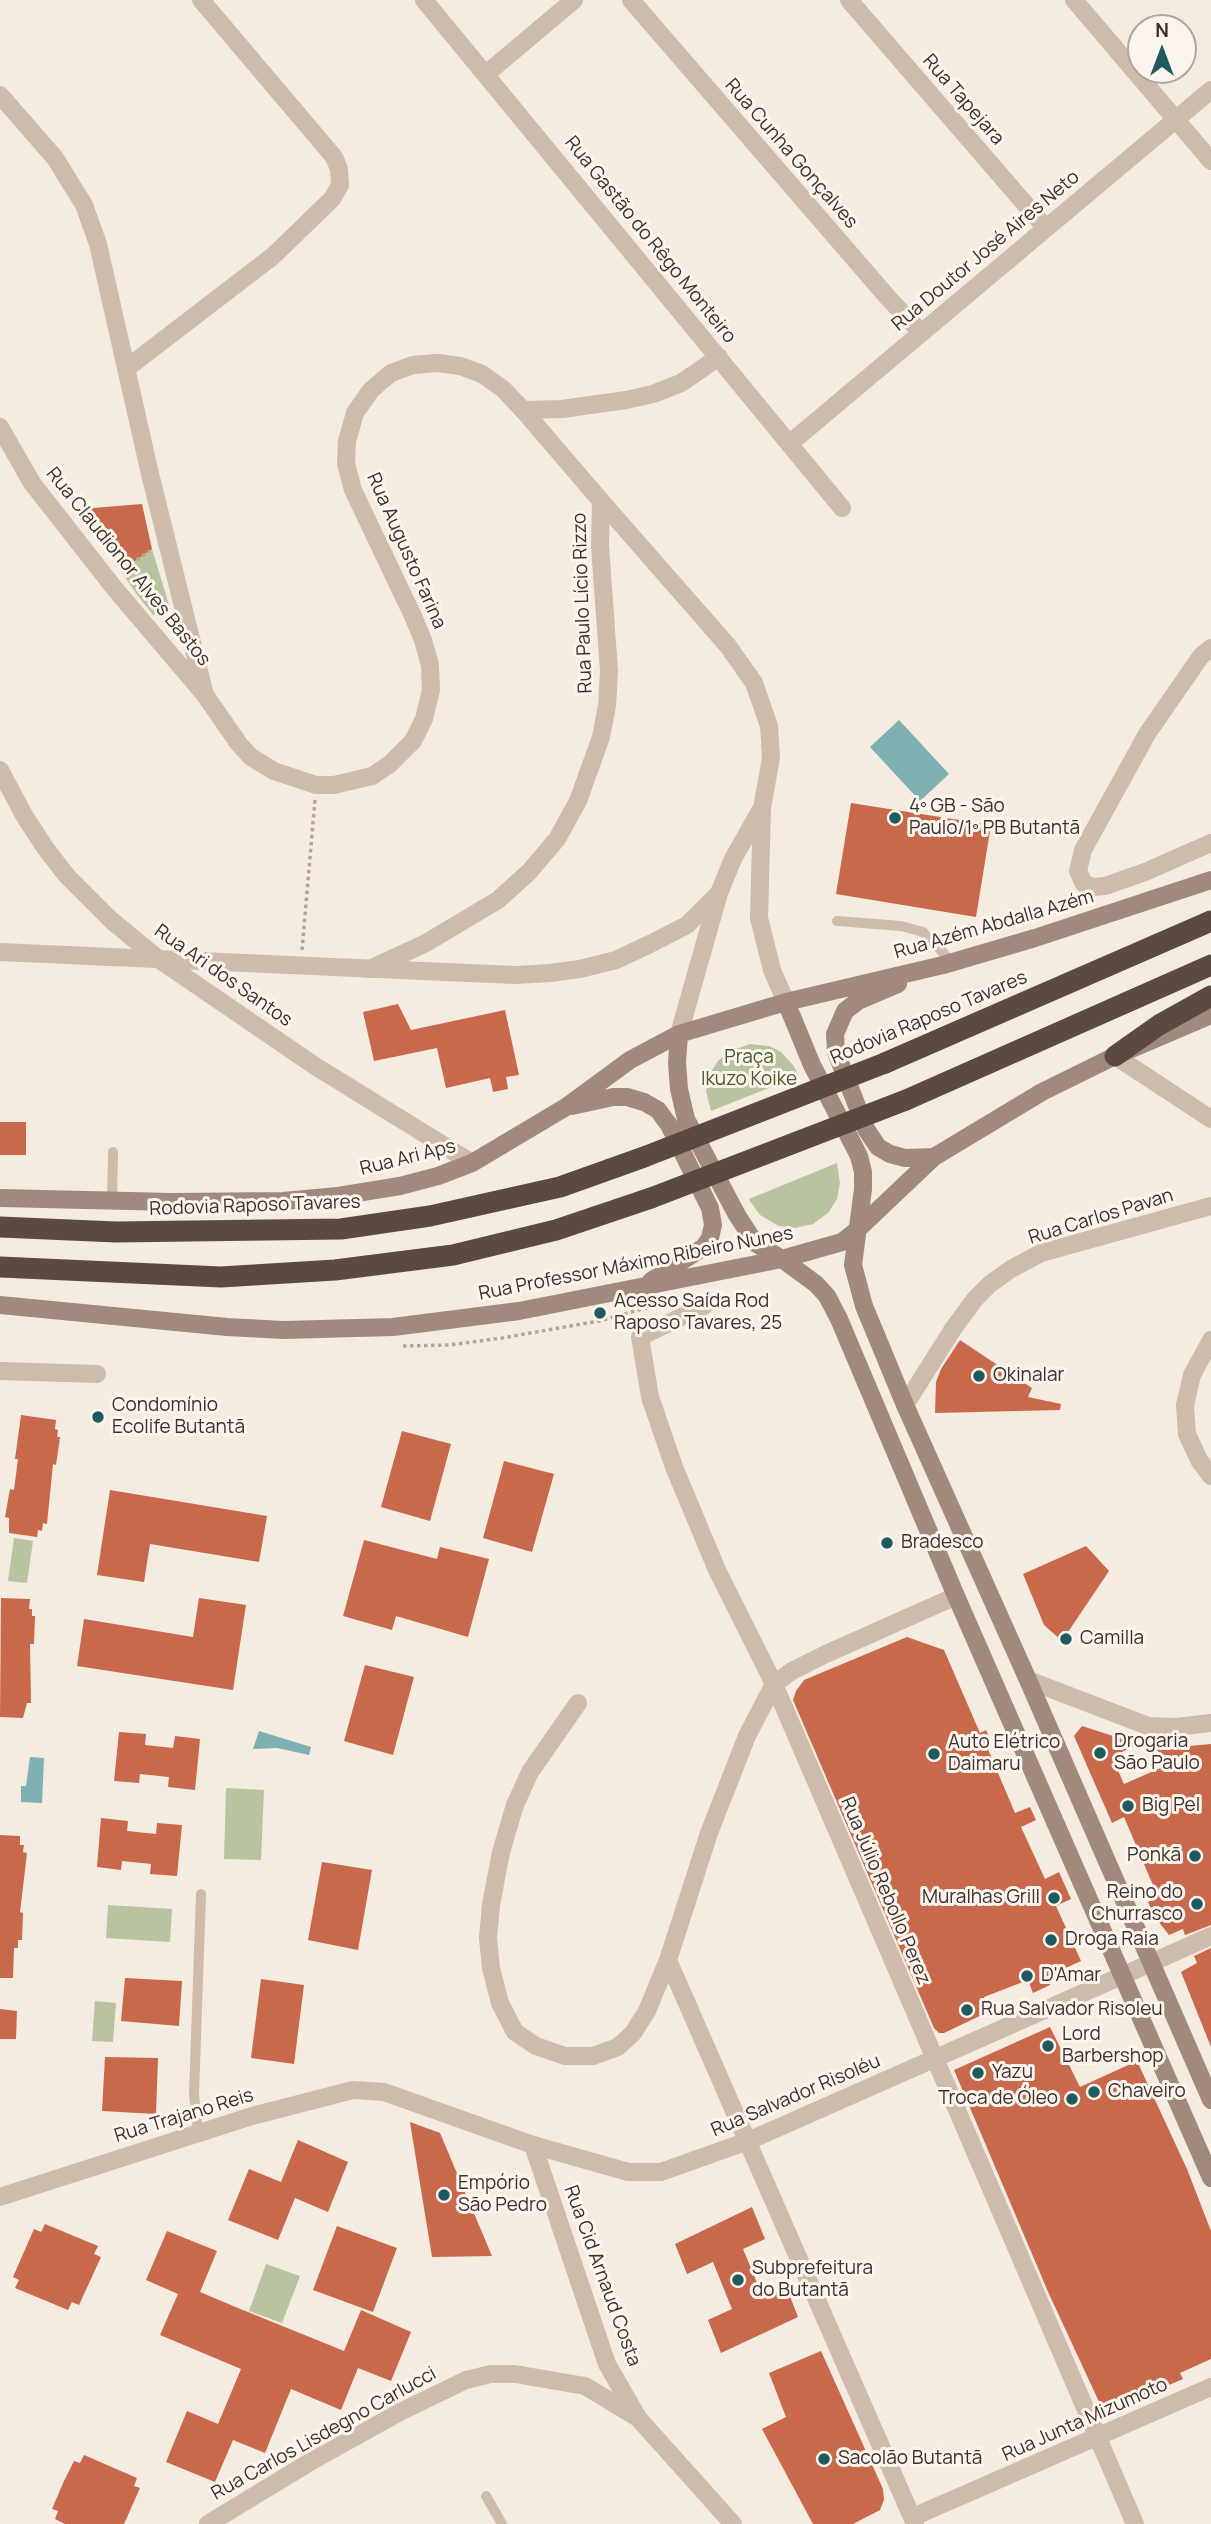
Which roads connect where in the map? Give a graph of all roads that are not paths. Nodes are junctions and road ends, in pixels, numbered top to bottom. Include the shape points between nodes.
1 (201, 0) edge
2 (424, 0) edge
3 (575, 0) edge
4 (631, 0) edge
5 (849, 0) edge
6 (1074, 0) edge
7 (486, 74) junction
8 (1211, 90) edge
9 (0, 95) edge
10 (1175, 120) junction
11 (1211, 161) edge
12 (1045, 227) junction
13 (922, 333) junction
14 (719, 357) junction
15 (127, 368) junction
16 (523, 410) junction
17 (0, 427) edge
18 (789, 444) junction
19 (601, 501) junction
20 (842, 508) dead end
21 (1211, 648) edge
22 (205, 695) junction
23 (0, 770) edge
24 (762, 808) junction
25 (1211, 843) edge
26 (1211, 880) edge
27 (719, 893) junction
28 (837, 921) dead end
29 (1211, 922) edge
30 (0, 952) edge
31 (158, 958) junction
32 (947, 964) junction
33 (1211, 965) edge
34 (370, 969) junction
35 (1211, 996) edge
36 (786, 1002) junction
37 (1211, 1015) edge
38 (679, 1034) junction
39 (1115, 1056) junction
40 (566, 1107) junction
41 (1211, 1119) edge
42 (113, 1153) dead end
43 (934, 1157) junction
44 (472, 1163) junction
45 (0, 1198) edge
46 (112, 1201) junction
47 (1211, 1206) edge
48 (0, 1227) edge
49 (857, 1230) junction
50 (782, 1259) junction
51 (0, 1267) edge
52 (640, 1287) junction
53 (0, 1305) edge
54 (704, 1306) dead end
55 (1211, 1340) edge
56 (0, 1371) edge
57 (97, 1374) dead end
58 (905, 1405) junction
59 (1211, 1476) edge
60 (956, 1595) junction
61 (1028, 1680) junction
62 (774, 1684) junction
63 (578, 1703) dead end
64 (1211, 1723) edge
65 (201, 1894) dead end
66 (1211, 1936) edge
67 (668, 1960) junction
68 (1151, 1963) junction
69 (1122, 1975) junction
70 (934, 2058) junction
71 (384, 2092) joint
72 (1211, 2101) edge
73 (198, 2133) junction
74 (748, 2141) junction
75 (533, 2145) junction
76 (1211, 2178) edge
77 (0, 2197) edge
78 (607, 2364) junction
79 (585, 2386) junction
80 (1211, 2388) edge
81 (638, 2418) junction
82 (1097, 2437) junction
83 (486, 2496) dead end
84 (909, 2522) edge
85 (208, 2524) edge
86 (502, 2524) edge
87 (733, 2524) edge
88 (1135, 2524) edge

1 - 15 street via 334,156 340,185 332,199 273,256
2 - 7 street, Rua Gastão do Rêgo Monteiro
3 - 7 street
4 - 13 street, Rua Cunha Gonçalves
5 - 12 street, Rua Tapejara
6 - 10 street
7 - 14 street, Rua Gastão do Rêgo Monteiro
8 - 10 street, Rua Doutor José Aires Neto
9 - 15 street, Rua Augusto Farina via 54,158 84,205 98,244
10 - 11 street
10 - 12 street, Rua Doutor José Aires Neto
12 - 13 street, Rua Doutor José Aires Neto
13 - 18 street, Rua Doutor José Aires Neto
14 - 16 street via 681,383 653,394 562,409
14 - 18 street, Rua Gastão do Rêgo Monteiro
15 - 22 street, Rua Augusto Farina
16 - 19 street, Rua Augusto Farina
16 - 22 street, Rua Augusto Farina via 482,374 438,363 391,373 355,413 346,464 352,490 424,640 430,665 431,690 424,719 412,741 390,764 372,776 334,785 316,785 274,771 239,744
17 - 22 street, Rua Claudionor Alves Bastos via 32,483
18 - 20 street, Rua Gastão do Rêgo Monteiro
19 - 24 street, Rua Augusto Farina via 741,661 754,683 769,726 771,758
19 - 34 street, Rua Paulo Lício Rizzo via 607,706 579,801 557,839 498,900 426,943
21 - 25 street, Rua Azém Abdalla Azém via 1147,734 1083,850 1078,871 1084,884 1105,886
23 - 31 street, Rua Ari dos Santos via 25,817 67,876
24 - 27 street, Rua Augusto Farina
24 - 36 street, Rua Augusto Farina via 759,918 772,970
26 - 32 main road, Rua Azém Abdalla Azém
27 - 34 street, Rua Augusto Farina via 687,925 615,960 580,969 516,975
27 - 38 street, Rua Augusto Farina
28 - 32 lane via 923,932
29 - 48 highway, Rodovia Raposo Tavares, bridge via 885,1063 560,1187 430,1216 341,1229 116,1232
30 - 31 street, Rua Augusto Farina
31 - 34 street, Rua Augusto Farina
31 - 44 street, Rua Ari dos Santos via 315,1066
32 - 36 main road, Rua Azém Abdalla Azém
32 - 43 main road via 858,1001 845,1011 835,1034 836,1052 866,1129 878,1147 905,1158
33 - 51 highway, bridge via 906,1100 556,1230 453,1255 335,1270 221,1277
35 - 39 highway
36 - 38 main road, Rua Ari Aps
36 - 49 main road via 859,1156 863,1189
37 - 39 main road, Rua Professor Máximo Ribeiro Nunes
38 - 40 main road, Rua Ari Aps via 630,1060
38 - 50 main road via 679,1089 686,1119 746,1230 755,1243
39 - 41 street
39 - 43 main road, Rua Professor Máximo Ribeiro Nunes via 1042,1092
40 - 44 main road, Rua Ari Aps
40 - 52 main road via 627,1097 658,1110 710,1208 713,1225 704,1247
42 - 46 lane
43 - 49 main road, Rua Professor Máximo Ribeiro Nunes
44 - 46 main road, Rua Ari Aps via 400,1186 338,1196 283,1201
45 - 46 main road, Rua Ari Aps
47 - 58 street, Rua Carlos Pavan via 1041,1253 1011,1269 975,1299
49 - 50 main road, Rua Professor Máximo Ribeiro Nunes via 842,1242
49 - 58 main road via 853,1265 859,1291
50 - 52 main road, Rua Professor Máximo Ribeiro Nunes
50 - 60 main road via 816,1284 839,1319
52 - 53 main road, Rua Professor Máximo Ribeiro Nunes via 519,1311 393,1327 284,1330
54 - 62 street, Rua Júlio Rebollo Perez via 640,1337 650,1397 717,1570
55 - 59 street via 1192,1375 1185,1405 1188,1434
56 - 57 street
58 - 61 main road
60 - 62 street via 826,1654
60 - 69 main road
61 - 64 street via 1148,1726
61 - 68 main road
62 - 67 street via 747,1736 709,1833
62 - 70 street, Rua Júlio Rebollo Perez
63 - 67 street via 530,1772 501,1852 488,1938 500,2003 515,2032 536,2046 565,2056 593,2056 618,2047 633,2034
65 - 73 lane via 194,2094
66 - 68 street, Rua Salvador Risoléu
67 - 74 street
68 - 69 street, Rua Salvador Risoléu
68 - 72 main road
69 - 70 street, Rua Salvador Risoléu
69 - 76 main road
70 - 74 street, Rua Salvador Risoléu
70 - 82 street, Rua Júlio Rebollo Perez
71 - 73 street, Rua Trajano Reis via 352,2090
71 - 75 street, Rua Salvador Risoléu
73 - 77 street, Rua Trajano Reis
74 - 75 street, Rua Salvador Risoléu via 678,2168 645,2173
74 - 84 street
75 - 78 street, Rua Cid Arnaud Costa
78 - 79 street
78 - 81 street, Rua Cid Arnaud Costa
79 - 81 street, Rua Carlos Lisdegno Carlucci
79 - 85 street, Rua Carlos Lisdegno Carlucci via 515,2374 466,2379
80 - 82 street, Rua Junta Mizumoto
81 - 87 street, Rua Carlos Lisdegno Carlucci
82 - 84 street, Rua Junta Mizumoto
82 - 88 street, Rua Júlio Rebollo Perez
83 - 86 lane

